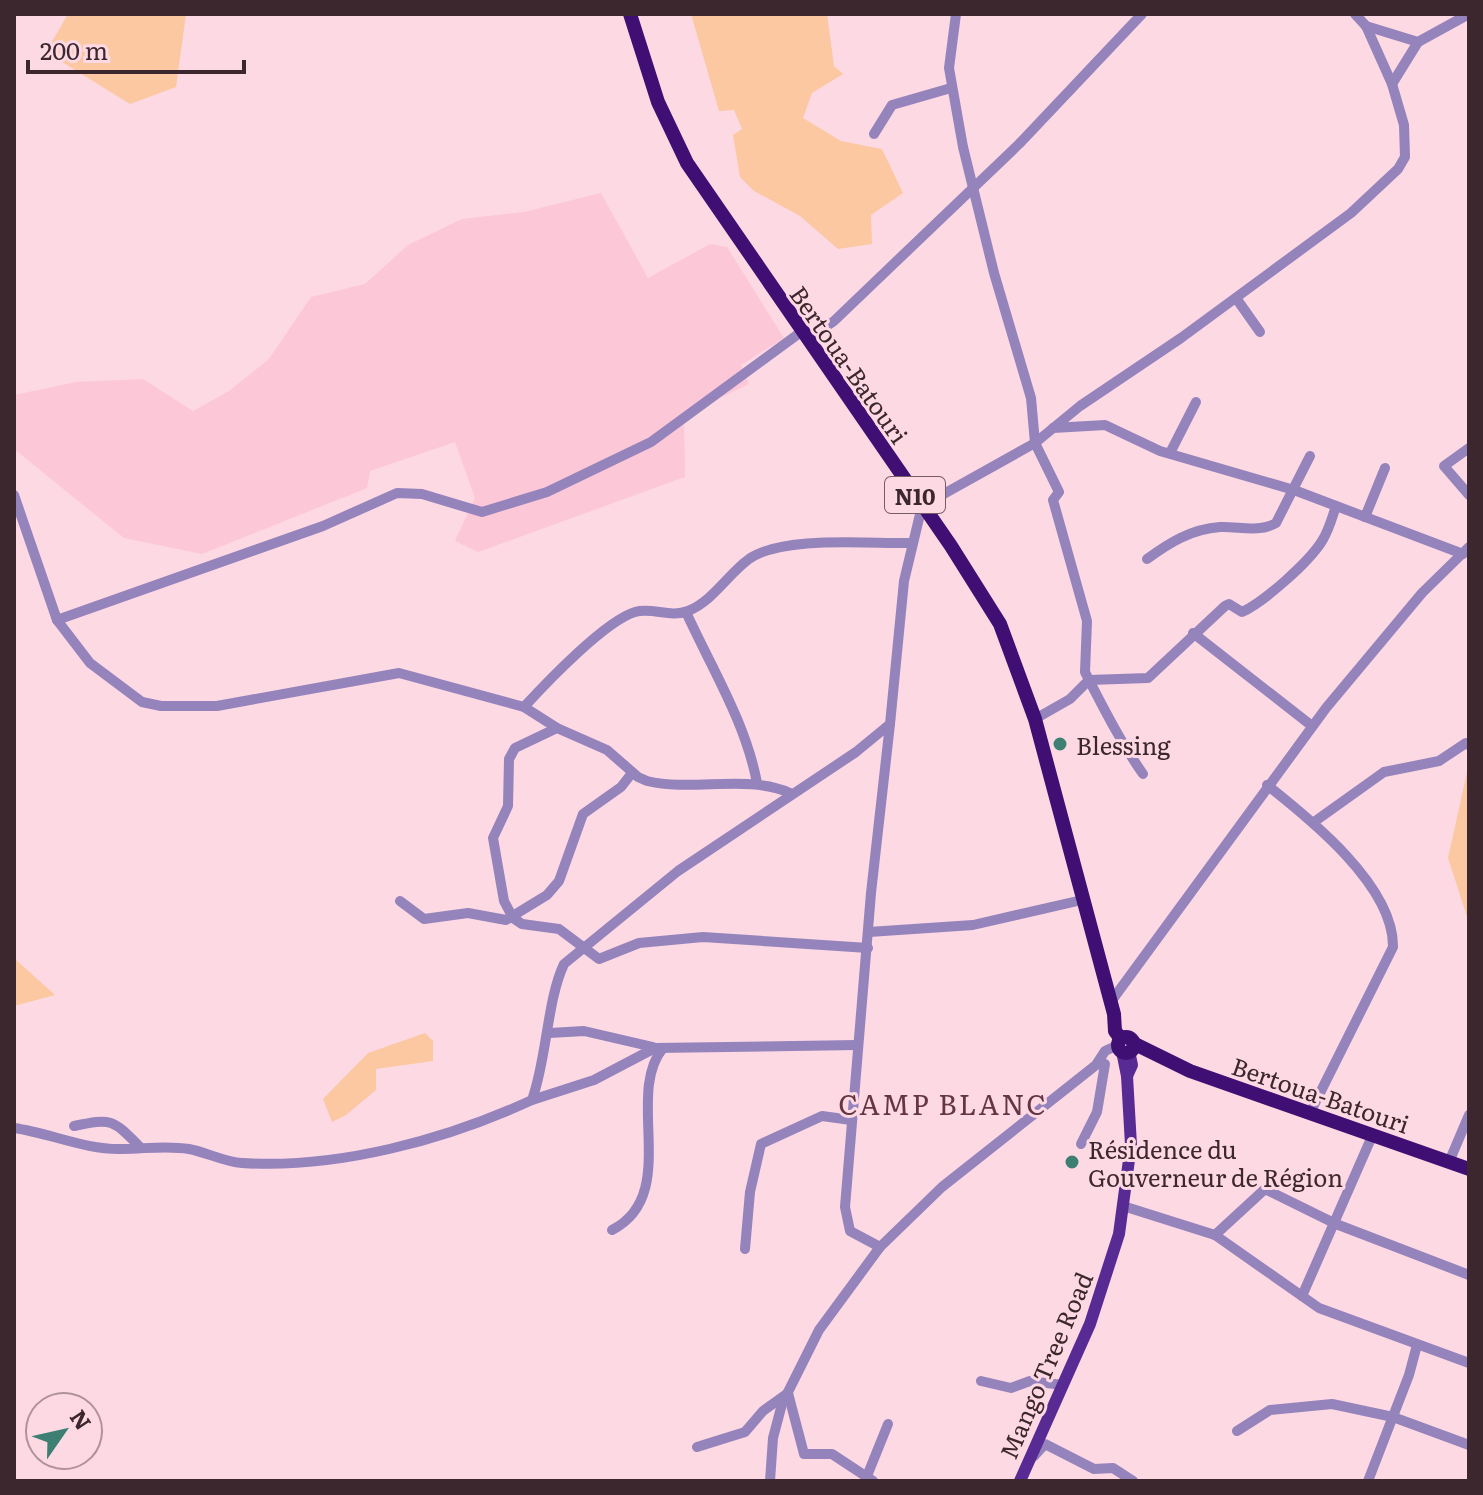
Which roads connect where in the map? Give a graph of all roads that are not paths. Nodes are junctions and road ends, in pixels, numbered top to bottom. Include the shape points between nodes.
1 (630, 14) edge
2 (956, 14) edge
3 (1142, 14) edge
4 (1355, 14) edge
5 (1469, 14) edge
6 (1366, 26) junction
7 (1418, 42) junction
8 (1392, 84) junction
9 (951, 88) junction
10 (874, 134) dead end
11 (974, 186) junction
12 (1236, 298) junction
13 (1260, 332) dead end
14 (804, 336) junction
15 (1196, 402) dead end
16 (1053, 428) junction
17 (1035, 443) junction
18 (1469, 448) edge
19 (1170, 453) junction
20 (1310, 456) dead end
21 (1385, 468) dead end
22 (1294, 490) junction
23 (14, 495) edge
24 (1469, 495) edge
25 (922, 506) junction
26 (1336, 506) junction
27 (1365, 517) junction
28 (912, 543) junction
29 (1466, 552) edge
30 (1147, 559) dead end
31 (686, 612) junction
32 (57, 620) junction
33 (1193, 633) junction
34 (1089, 680) junction
35 (524, 707) junction
36 (1035, 719) junction
37 (890, 724) junction
38 (1312, 726) junction
39 (557, 728) junction
40 (1469, 745) edge
41 (632, 773) junction
42 (1143, 774) dead end
43 (757, 783) junction
44 (1267, 785) junction
45 (790, 793) junction
46 (1314, 822) junction
47 (1082, 900) junction
48 (400, 901) dead end
49 (513, 918) junction
50 (869, 932) junction
51 (585, 946) junction
52 (868, 948) junction
53 (1112, 1008) junction
54 (550, 1033) junction
55 (857, 1045) junction
56 (1126, 1046) junction
57 (659, 1048) junction
58 (1100, 1064) junction
59 (532, 1100) junction
60 (1310, 1113) junction
61 (1469, 1115) edge
62 (851, 1120) junction
63 (74, 1126) dead end
64 (14, 1128) edge
65 (1373, 1134) junction
66 (1081, 1144) dead end
67 (139, 1146) junction
68 (1449, 1162) junction
69 (1469, 1169) edge
70 (1123, 1206) junction
71 (1336, 1224) junction
72 (612, 1230) dead end
73 (1215, 1235) junction
74 (880, 1247) junction
75 (745, 1249) dead end
76 (1469, 1275) edge
77 (1302, 1296) junction
78 (1417, 1345) junction
79 (1469, 1363) edge
80 (981, 1381) dead end
81 (1063, 1385) junction
82 (788, 1393) junction
83 (1393, 1417) junction
84 (888, 1424) dead end
85 (1237, 1431) dead end
86 (1469, 1445) edge
87 (697, 1447) dead end
88 (1030, 1460) junction
89 (868, 1480) edge
90 (770, 1481) edge
91 (1020, 1481) edge
92 (1133, 1481) edge
93 (1368, 1481) edge

1 - 14 highway, Bertoua-Batouri / N10 via 658,102 687,163
2 - 9 street via 949,48
3 - 11 street
4 - 6 street
5 - 7 street
6 - 7 street
6 - 8 street
7 - 8 street
8 - 12 street via 1406,136 1398,169 1351,213
9 - 10 street via 892,105
9 - 11 street
11 - 14 street via 834,321
11 - 17 street via 1031,398
12 - 13 street
12 - 16 street
14 - 25 highway, Bertoua-Batouri / N10
14 - 32 street via 651,442 547,492 482,512 422,494 397,493 323,526
15 - 19 street
16 - 17 street
16 - 19 street via 1105,425
17 - 25 street
17 - 34 street via 1059,492 1053,500 1087,621
18 - 24 street via 1444,466
19 - 22 street
20 - 22 street
21 - 27 street
22 - 26 street
22 - 30 street via 1271,527 1196,531
23 - 32 street
25 - 28 street
25 - 36 highway, Bertoua-Batouri / N10 via 994,612
26 - 27 street
26 - 33 street via 1322,542 1273,590 1246,610 1227,605
27 - 29 street
28 - 31 street via 810,544 758,554
28 - 37 street
29 - 38 street via 1397,621
31 - 35 street via 639,611 625,616
31 - 43 street via 736,718
32 - 35 street via 90,663 149,704 217,706 399,673
33 - 34 street via 1148,678
33 - 38 street
34 - 36 street via 1070,699
34 - 42 street via 1118,740
35 - 39 street
36 - 47 highway, Bertoua-Batouri / N10
37 - 45 street
37 - 50 street
38 - 44 street
39 - 41 street via 607,750
39 - 49 street via 515,748 509,759 508,806 493,838 504,901
40 - 46 street via 1439,761 1384,772
41 - 43 street via 678,785
41 - 49 street via 583,814 552,891
43 - 45 street
44 - 46 street
44 - 53 street
45 - 51 street via 678,871
46 - 60 street via 1385,911 1393,947
47 - 50 street via 973,925
47 - 53 highway, Bertoua-Batouri / N10
48 - 49 street via 424,919 468,913 495,921
49 - 51 street via 559,929
50 - 52 street
51 - 52 street via 599,959 639,943 703,937
51 - 54 street via 564,964 559,976
52 - 55 street
53 - 56 highway, Bertoua-Batouri / N10 via 1115,1031
54 - 57 street via 584,1031
54 - 59 street
55 - 57 street
55 - 62 street
56 - 58 street
56 - 60 highway, Bertoua-Batouri via 1140,1057 1159,1059
56 - 70 main road, Mango Tree Road via 1131,1145
57 - 59 street via 594,1080
57 - 72 street via 651,1069 643,1192 633,1215
58 - 66 street via 1097,1112
58 - 74 street via 942,1187
59 - 67 street via 379,1151 303,1163 238,1163 188,1149
60 - 65 highway, Bertoua-Batouri
61 - 68 street
62 - 74 street via 846,1225
62 - 75 street via 822,1116 761,1144
63 - 67 street via 108,1120
64 - 67 street via 66,1142
65 - 68 highway, Bertoua-Batouri
65 - 71 street
68 - 69 highway, Bertoua-Batouri
70 - 73 street
70 - 81 main road, Mango Tree Road via 1106,1282
71 - 73 street via 1265,1189
71 - 76 street
71 - 77 street
73 - 77 street
74 - 82 street via 819,1330
77 - 78 street via 1331,1314
78 - 79 street
78 - 83 street
80 - 81 street via 1011,1388 1030,1381
81 - 88 main road, Mango Tree Road
82 - 87 street via 745,1432
82 - 89 street via 804,1454 832,1454
82 - 90 street via 773,1438
83 - 85 street via 1332,1404 1270,1410
83 - 86 street
83 - 93 street
84 - 89 street
88 - 91 main road, Mango Tree Road
88 - 92 street via 1045,1444 1094,1469 1113,1468

